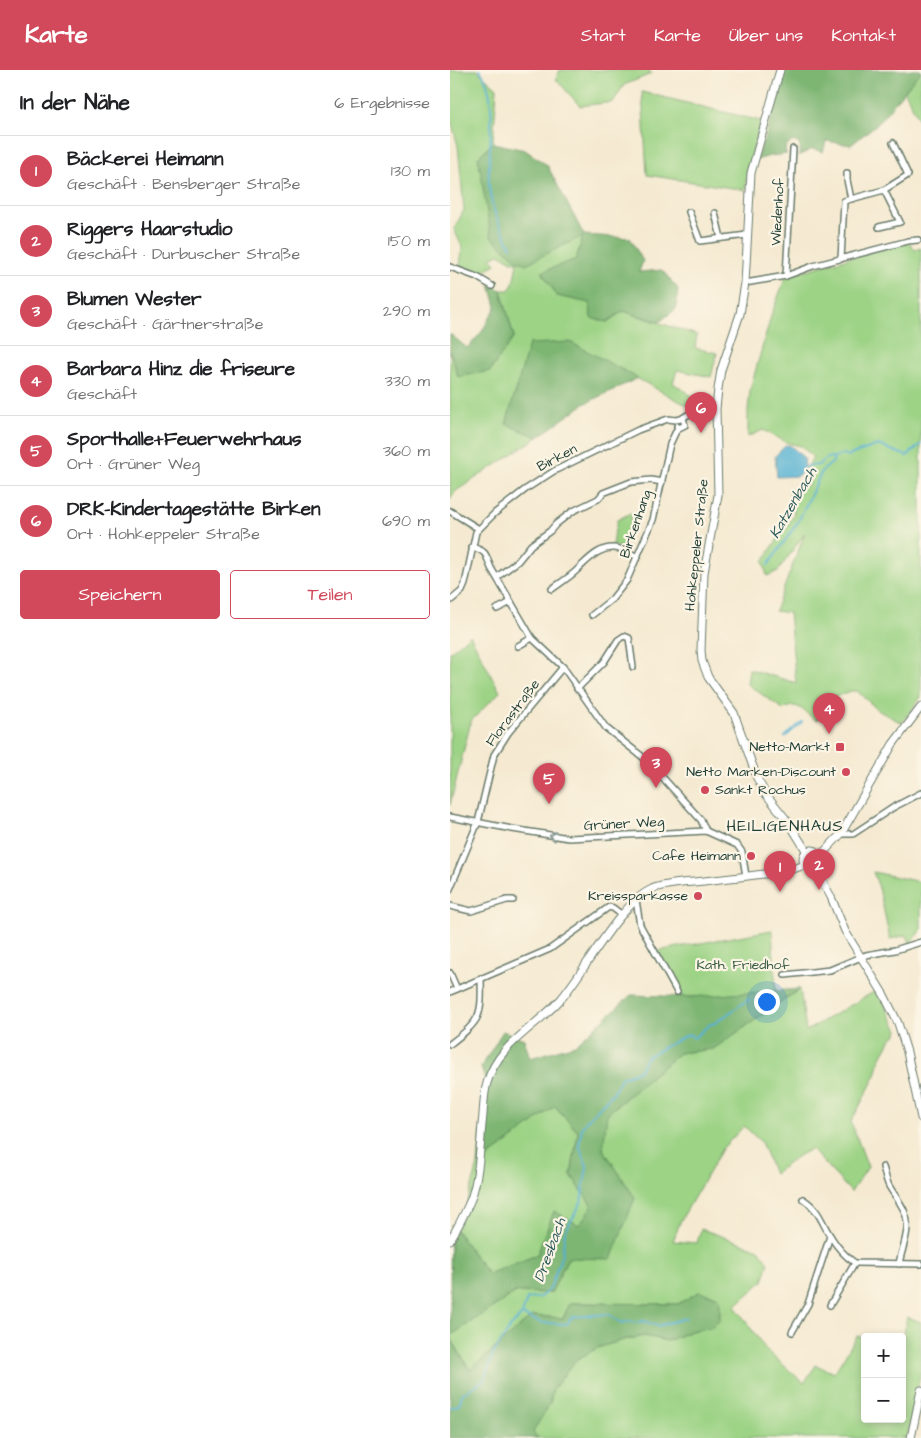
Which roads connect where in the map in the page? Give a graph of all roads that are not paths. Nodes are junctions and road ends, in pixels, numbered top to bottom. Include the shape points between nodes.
1 (780, 70) edge
2 (893, 143) dead end
3 (793, 149) dead end
4 (847, 173) dead end
5 (884, 190) junction
6 (851, 199) junction
7 (689, 212) dead end
8 (715, 213) dead end
9 (879, 227) dead end
10 (746, 236) junction
11 (721, 238) junction
12 (918, 240) dead end
13 (841, 260) junction
14 (450, 267) edge
15 (786, 276) junction
16 (745, 283) junction
17 (492, 286) dead end
18 (716, 409) junction
19 (683, 418) junction
20 (676, 420) junction
21 (678, 428) junction
22 (662, 482) junction
23 (450, 511) edge
24 (478, 529) junction
25 (472, 547) junction
26 (638, 557) junction
27 (497, 577) junction
28 (552, 589) dead end
29 (450, 601) edge
30 (511, 602) junction
31 (498, 609) dead end
32 (592, 615) dead end
33 (532, 638) junction
34 (518, 646) dead end
35 (563, 667) junction
36 (633, 667) dead end
37 (577, 689) junction
38 (921, 707) edge
39 (921, 793) edge
40 (450, 817) edge
41 (478, 822) junction
42 (706, 831) junction
43 (841, 834) junction
44 (807, 852) junction
45 (820, 856) junction
46 (805, 865) junction
47 (815, 867) junction
48 (746, 876) junction
49 (450, 889) edge
50 (513, 900) dead end
51 (636, 900) junction
52 (450, 906) edge
53 (622, 915) junction
54 (921, 942) edge
55 (861, 958) junction
56 (450, 973) edge
57 (785, 975) dead end
58 (482, 978) junction
59 (457, 988) junction
60 (450, 992) edge
61 (677, 992) dead end
62 (450, 1044) edge
63 (921, 1118) edge
64 (883, 1167) dead end
65 (803, 1199) dead end
66 (830, 1236) junction
67 (450, 1240) edge
68 (855, 1263) junction
69 (899, 1264) junction
70 (921, 1264) edge
71 (830, 1305) dead end
72 (792, 1332) dead end
73 (921, 1390) edge
74 (911, 1438) edge

1 - 10 main road, Hohkeppeler Straße via 751,173
2 - 5 street via 908,175
3 - 15 street, Wiedenhof
4 - 6 street
5 - 6 street
5 - 9 street via 900,222
6 - 13 street via 844,201
7 - 11 street via 700,241
8 - 11 street
10 - 11 street
10 - 16 main road, Hohkeppeler Straße
12 - 13 street
13 - 15 street
14 - 17 street
15 - 16 street
16 - 18 main road, Hohkeppeler Straße via 740,314 721,370
18 - 19 street, Birken via 697,409
18 - 44 main road, Hohkeppeler Straße via 718,496 704,573 702,660 711,683 734,713 760,785
19 - 20 street, Birken
19 - 21 street via 685,425
20 - 21 street
20 - 24 street, Birken via 668,419 638,430 554,471 513,499
21 - 22 street, Birkenhang via 670,444
22 - 26 street, Birkenhang via 653,520
22 - 27 street via 631,482 603,493 598,500 573,511 556,524
23 - 24 street
24 - 25 street
25 - 27 street via 486,553
25 - 29 street via 465,584
26 - 28 street via 619,549 598,552
26 - 32 street, Birkenhang via 620,590
27 - 30 street
30 - 31 street
30 - 33 street
33 - 34 street
33 - 35 street
35 - 37 street
35 - 41 street, Florastraße via 497,751
36 - 37 street via 629,638 624,636
37 - 42 street via 606,728 654,768 701,820
38 - 43 main road via 884,758
39 - 43 street via 853,834
40 - 41 street, Grüner Weg
42 -> 41 street, Grüner Weg via 569,838
41 - 49 street, Florastraße
42 - 48 street, Grüner Weg via 737,844
43 - 45 main road
44 - 45 main road via 814,851
44 - 46 main road via 803,859
45 - 47 main road
46 - 47 main road
46 - 48 main road
47 - 55 main road
48 - 51 main road via 652,889
50 - 52 street via 470,911
51 - 53 main road
51 - 61 street via 640,925
53 - 58 street via 609,908 550,949
53 - 67 main road via 561,999 503,1052 493,1068 486,1084 478,1165 471,1198
54 - 55 street
55 - 57 street via 830,970
55 - 63 main road via 898,1022
56 - 59 street
58 - 59 street
58 - 62 street via 482,1003 476,1020
59 - 60 street
64 - 69 street via 906,1218 906,1240
65 - 66 street via 821,1216
66 - 68 street
66 - 72 street via 808,1304
68 - 69 street
68 - 71 street
69 - 70 street
73 - 74 main road

